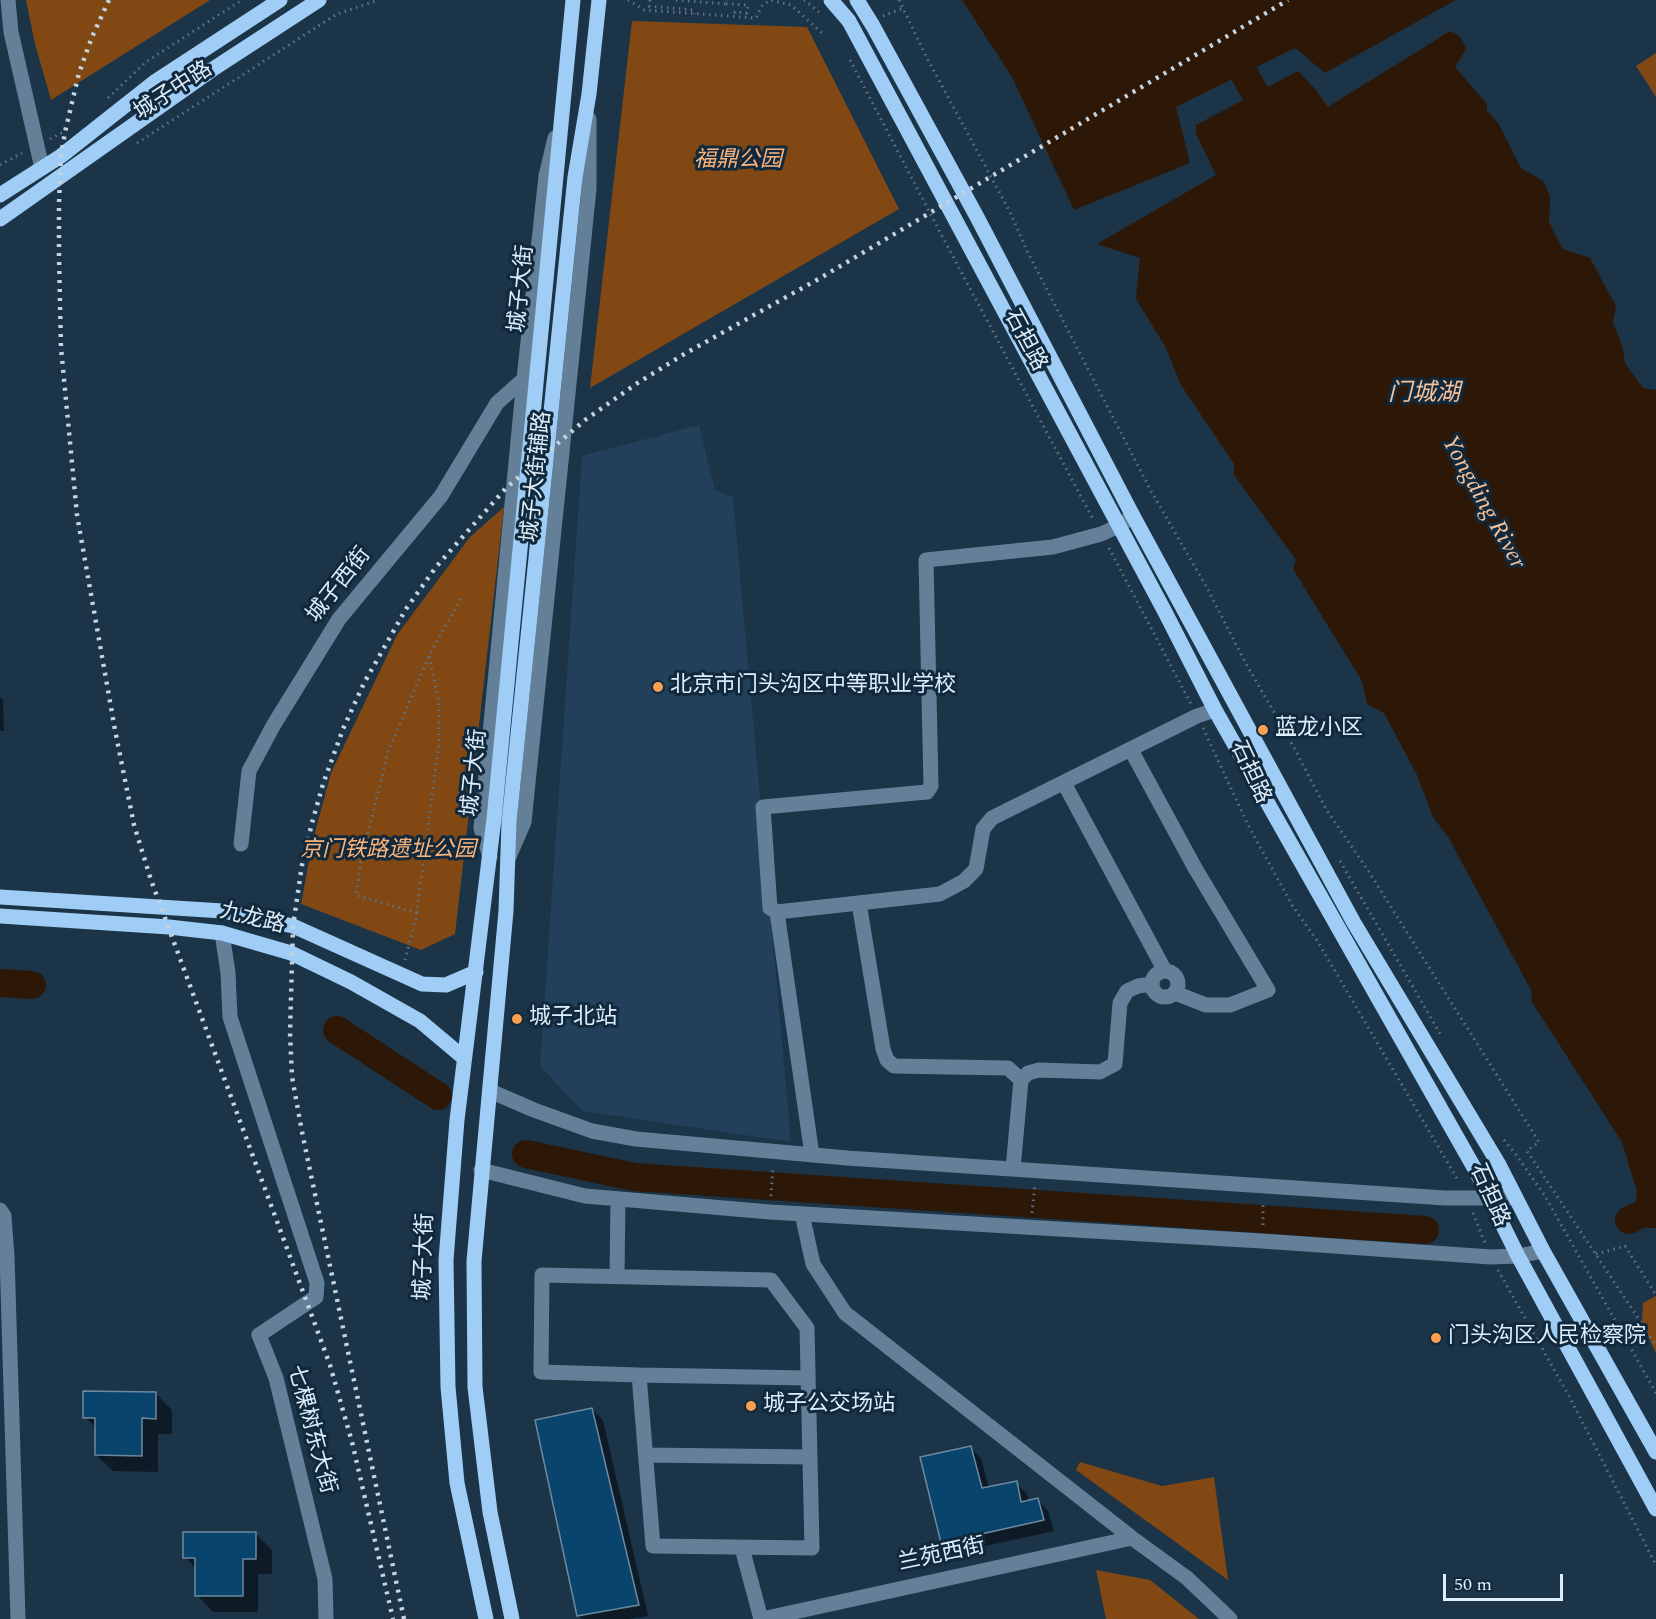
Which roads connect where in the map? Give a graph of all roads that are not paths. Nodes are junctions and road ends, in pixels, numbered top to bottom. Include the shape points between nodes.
1 (8, 0) edge
2 (280, 0) edge
3 (319, 0) edge
4 (573, 0) edge
5 (599, 0) edge
6 (831, 0) edge
7 (857, 0) edge
8 (565, 94) junction
9 (42, 168) junction
10 (0, 195) edge
11 (0, 219) edge
12 (524, 379) junction
13 (1133, 516) junction
14 (1119, 526) junction
15 (1215, 710) junction
16 (1131, 750) junction
17 (1064, 783) junction
18 (241, 844) dead end
19 (490, 858) junction
20 (0, 897) edge
21 (859, 903) junction
22 (777, 912) junction
23 (0, 916) edge
24 (222, 933) junction
25 (1165, 971) junction
26 (476, 972) junction
27 (1152, 984) junction
28 (1175, 993) junction
29 (464, 1058) junction
30 (1021, 1080) junction
31 (490, 1091) junction
32 (812, 1155) junction
33 (1014, 1169) junction
34 (481, 1170) junction
35 (1489, 1197) junction
36 (1515, 1197) junction
37 (618, 1198) junction
38 (0, 1210) edge
39 (802, 1214) junction
40 (1543, 1251) junction
41 (1518, 1256) junction
42 (617, 1276) junction
43 (639, 1375) junction
44 (808, 1377) junction
45 (1656, 1452) edge
46 (646, 1455) junction
47 (810, 1457) junction
48 (1656, 1509) edge
49 (1132, 1538) junction
50 (742, 1548) junction
51 (793, 1615) edge
52 (18, 1619) edge
53 (326, 1619) edge
54 (486, 1619) edge
55 (512, 1619) edge
56 (761, 1619) edge
57 (1230, 1619) edge

1 - 9 street via 11,32
2 - 9 main road, 城子中路 via 156,81
3 - 11 main road, 城子中路 via 213,69
4 - 8 main road, 城子大街
5 - 31 main road, 城子大街 via 575,177 509,822 506,911
6 - 14 main road, 石担路 via 849,21
7 - 13 main road, 石担路
8 - 12 street, 城子大街辅路 via 546,176
8 - 19 main road, 城子大街
9 - 10 main road, 城子中路
12 - 18 street, 城子西街 via 497,402 441,496 339,619 273,726 249,771
12 - 19 street, 城子大街辅路 via 481,828
13 - 14 street
13 - 36 main road, 石担路 via 1354,923
14 - 15 main road, 石担路
14 - 22 street via 1053,547 926,560 931,786 927,792 763,807 770,908
15 - 16 street
15 - 35 main road, 石担路
16 - 17 street
16 - 28 street via 1194,868 1268,990 1230,1005 1206,1005
17 - 21 street via 992,818 983,829 976,870 964,881 940,894
17 - 25 street
19 - 26 main road, 城子大街
20 - 26 main road, 九龙路 via 224,911 293,926 422,984 446,985
21 - 22 street
21 - 30 street via 887,1060 894,1066 1008,1068
22 - 32 street
23 - 24 main road, 九龙路
24 - 29 main road, 九龙路 via 291,953 351,982 420,1021
24 - 53 street, 七棵树东大街 via 230,1017 317,1283 316,1297 259,1335 276,1378 325,1579
25 - 27 street via 1157,974
25 - 28 street via 1178,981
26 - 29 main road, 城子大街
27 - 28 street via 1159,996
27 - 30 street via 1127,991 1120,1003 1115,1064 1100,1072 1039,1070
29 - 54 main road, 城子大街 via 446,1260 448,1387 458,1483
30 - 33 street
31 - 32 street via 592,1131 636,1139
31 - 34 main road, 城子大街
32 - 33 street
33 - 35 street
34 - 37 street via 585,1196
34 - 55 main road, 城子大街 via 474,1261 475,1387 490,1512
35 - 36 street
35 - 41 main road, 石担路
36 - 40 main road, 石担路
37 - 39 street
37 - 42 street
38 - 52 street via 4,1216 7,1256
39 - 41 street
39 - 49 street via 813,1264 845,1313
40 - 41 street
40 - 45 main road, 石担路
41 - 48 main road, 石担路
42 - 43 street via 542,1275 541,1372
42 - 44 street via 771,1280 807,1328
43 - 44 street
43 - 46 street
44 - 47 street
46 - 47 street
46 - 50 street via 654,1546
47 - 50 street via 812,1548
49 - 51 street, 兰苑西街
49 - 57 street via 1187,1578
50 - 56 street
51 - 56 street, 兰苑西街

